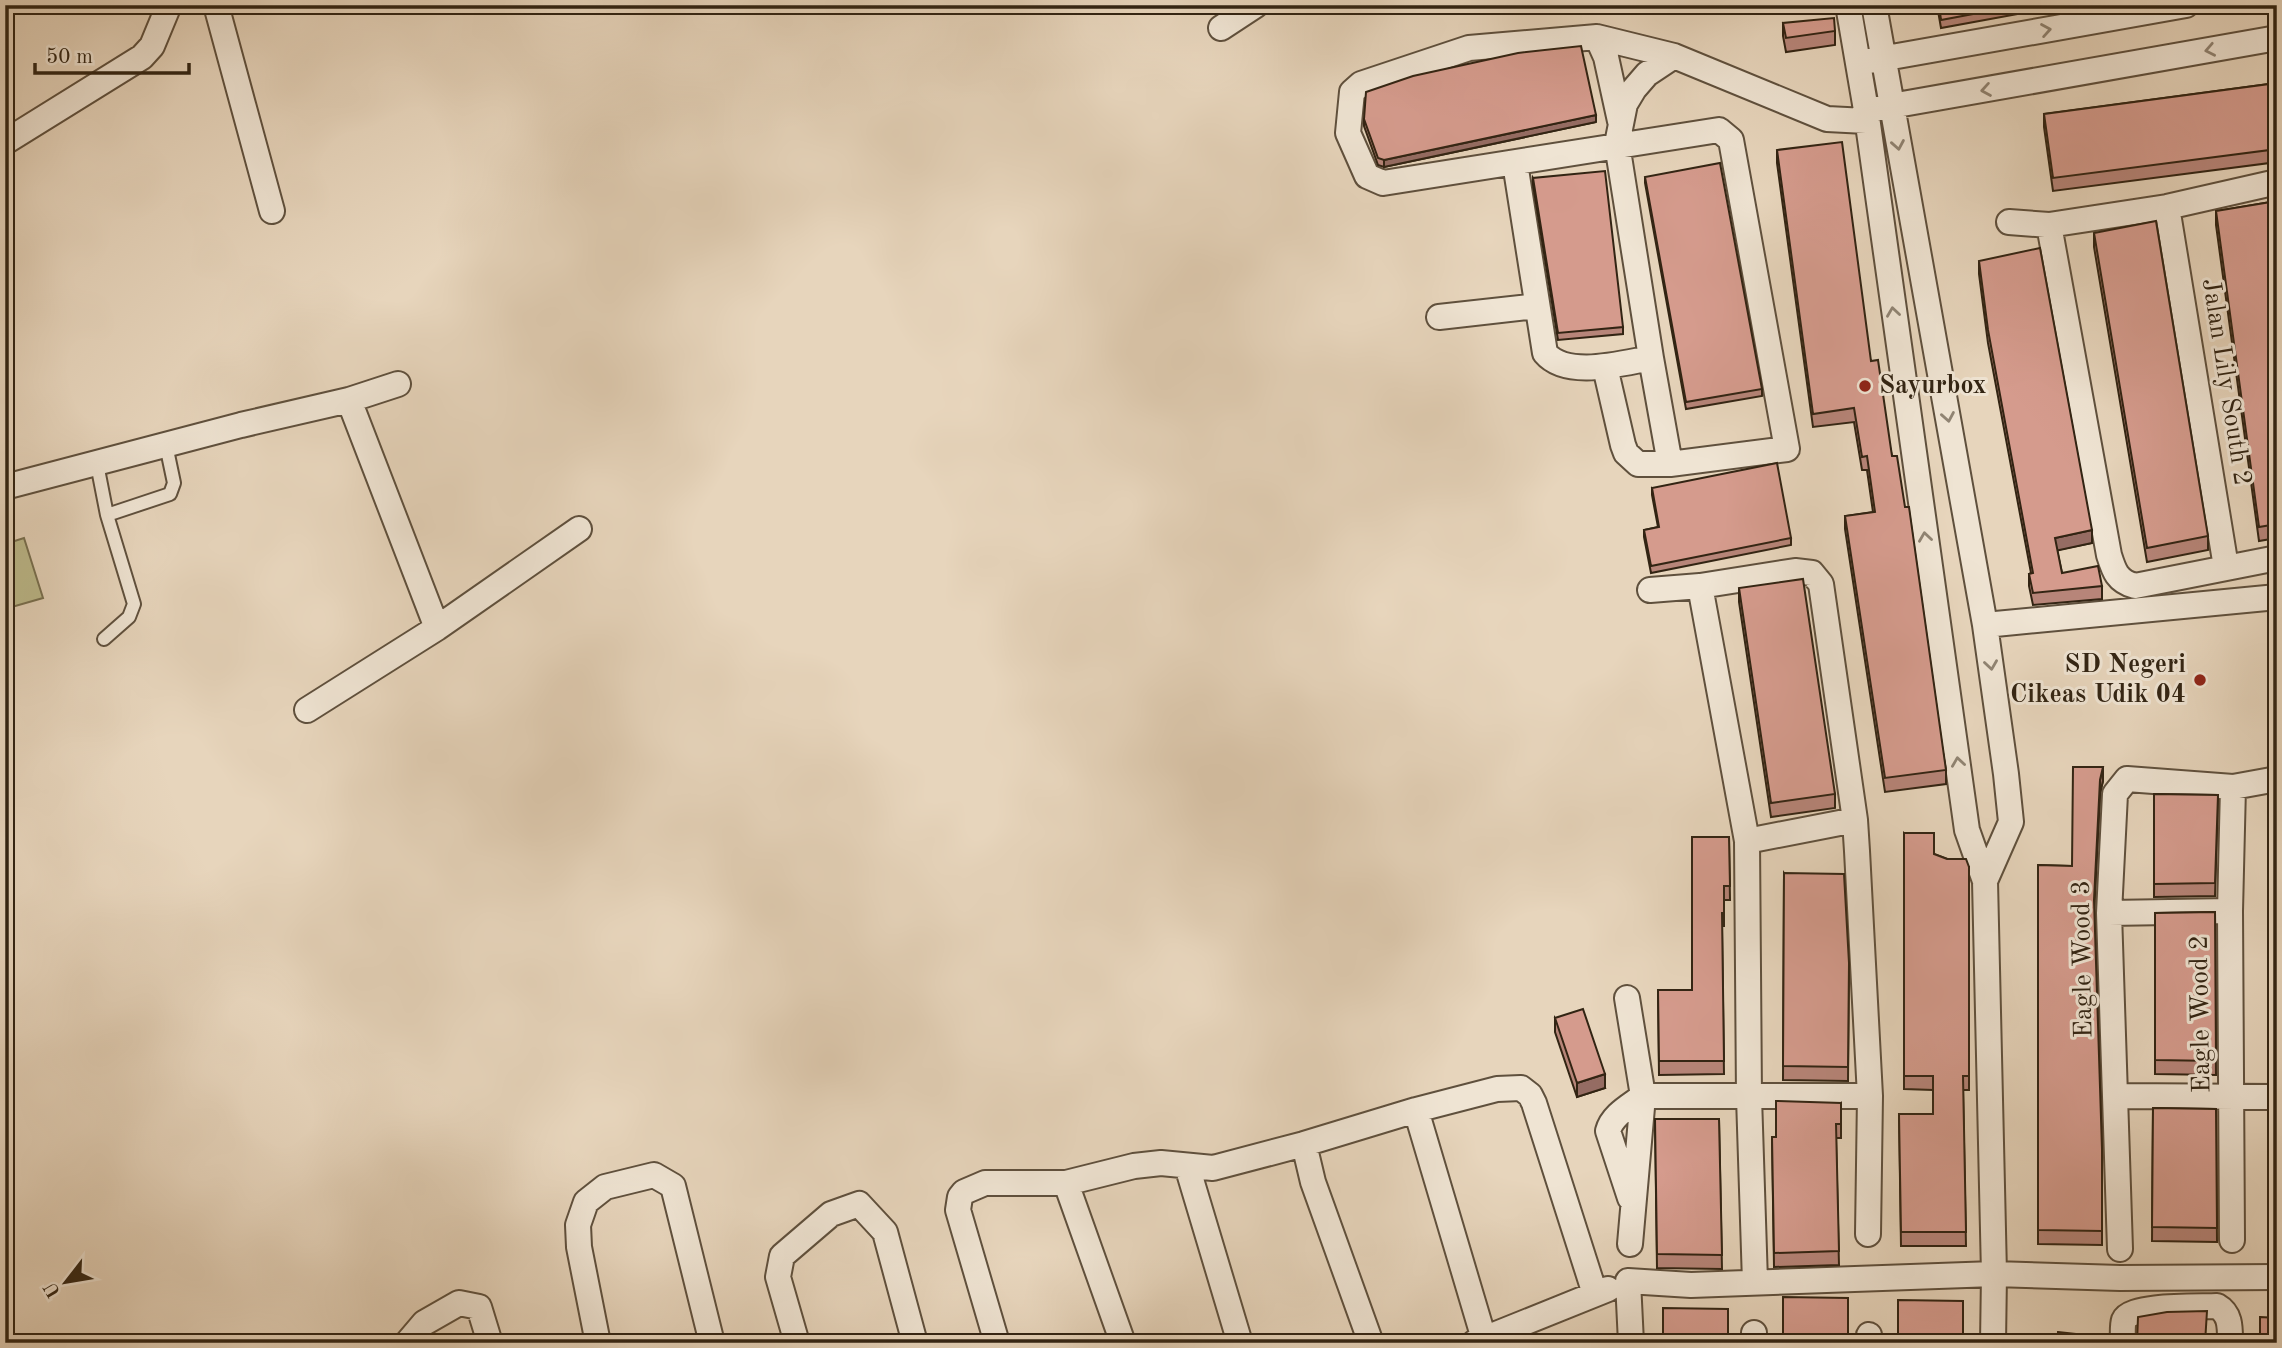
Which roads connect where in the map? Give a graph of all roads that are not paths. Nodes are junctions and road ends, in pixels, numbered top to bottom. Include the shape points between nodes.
1 (169, 5) edge
2 (216, 5) edge
3 (1256, 5) edge
4 (1848, 5) edge
5 (1874, 5) edge
6 (2186, 5) edge
7 (1221, 28) dead end
8 (1597, 37) junction
9 (2277, 37) edge
10 (1674, 56) junction
11 (1883, 59) junction
12 (1857, 62) junction
13 (1891, 106) junction
14 (1866, 116) junction
15 (1618, 133) junction
16 (5, 142) edge
17 (1516, 163) junction
18 (2277, 182) edge
19 (2167, 207) junction
20 (272, 211) dead end
21 (2009, 222) dead end
22 (2049, 225) junction
23 (1537, 306) junction
24 (1439, 317) dead end
25 (1651, 358) junction
26 (1605, 366) junction
27 (398, 384) dead end
28 (349, 400) junction
29 (166, 445) junction
30 (97, 464) junction
31 (1670, 464) junction
32 (5, 487) edge
33 (107, 516) junction
34 (579, 529) dead end
35 (2277, 558) edge
36 (2226, 567) junction
37 (1700, 586) junction
38 (1650, 590) dead end
39 (2277, 597) edge
40 (1985, 625) junction
41 (437, 628) junction
42 (104, 639) dead end
43 (307, 710) dead end
44 (2277, 779) edge
45 (2233, 787) junction
46 (1855, 820) junction
47 (1747, 841) junction
48 (1985, 881) junction
49 (2230, 911) junction
50 (2109, 912) junction
51 (1627, 998) dead end
52 (1643, 1096) junction
53 (1870, 1096) junction
54 (2116, 1096) junction
55 (1749, 1097) junction
56 (2277, 1097) edge
57 (2232, 1098) junction
58 (1416, 1110) junction
59 (1304, 1144) junction
60 (1187, 1166) junction
61 (1066, 1183) junction
62 (1868, 1234) dead end
63 (2232, 1240) dead end
64 (1630, 1244) dead end
65 (2120, 1249) dead end
66 (1994, 1274) junction
67 (2277, 1277) edge
68 (1628, 1280) junction
69 (1755, 1282) junction
70 (1595, 1294) junction
71 (1479, 1341) edge
72 (407, 1343) edge
73 (491, 1343) edge
74 (598, 1343) edge
75 (712, 1343) edge
76 (797, 1343) edge
77 (915, 1343) edge
78 (997, 1343) edge
79 (1123, 1343) edge
80 (1240, 1343) edge
81 (1371, 1343) edge
82 (1631, 1343) edge
83 (1993, 1343) edge
84 (2123, 1343) edge
85 (2230, 1343) edge

1 - 16 street via 152,46 142,57
2 - 20 street
3 - 7 street
4 - 12 street
5 - 11 street
11 -> 6 street
8 - 10 street
8 - 15 street via 1606,57
8 - 17 street via 1469,48 1361,84 1352,92 1348,133 1367,176 1376,182 1389,184
9 -> 13 street
10 - 14 street via 1827,119
10 - 15 street via 1634,89
11 - 12 street
11 - 13 street
12 - 14 street
13 - 14 street
13 -> 40 street
48 -> 14 street via 1966,830
15 - 17 street
15 - 25 street
15 - 31 street via 1718,130 1731,141 1787,449
17 - 23 street
18 - 19 street
19 - 22 street
19 - 36 street, Jalan Lily South 2
21 - 22 street
22 - 36 street via 2116,576 2135,586
23 - 24 street
23 - 26 street via 1544,350 1552,360 1564,367
25 - 26 street
25 - 31 street
26 - 31 street via 1626,453 1638,464
27 - 28 street
28 - 29 street
28 - 41 street
29 - 30 street
29 - 33 lane via 174,483 170,494
30 - 32 street
30 - 33 lane
33 - 42 lane via 134,604 129,617
34 - 41 street
35 - 36 street
37 - 38 street
37 - 46 street via 1796,571 1812,573 1821,584
37 - 47 street
39 - 40 street
40 -> 48 street via 2011,822
41 - 43 street
44 - 45 street, Eagle Wood 3
45 - 49 street, Eagle Wood 2
45 - 50 street, Eagle Wood 3 via 2127,779 2120,785 2115,794
46 - 47 street
46 - 53 street
47 - 55 street
48 - 66 street
49 - 50 street
49 - 57 street, Eagle Wood 2
50 - 54 street, Eagle Wood 3
51 - 52 street
52 - 55 street
52 - 64 street
53 - 55 street
53 - 62 street
54 - 57 street
54 - 65 street, Eagle Wood 3
55 - 69 street
56 - 57 street
57 - 63 street, Eagle Wood 2
58 - 59 street
58 - 70 street via 1515,1087 1530,1095
58 - 71 street
59 - 60 street via 1213,1168
59 - 81 street via 1313,1182
60 - 61 street via 1134,1166
60 - 80 street
61 - 78 street via 985,1183 960,1196 958,1210
61 - 79 street
66 - 67 street
66 - 69 street
66 - 83 street
68 - 69 street via 1691,1285
68 - 70 street
68 - 82 street
70 - 71 street
72 - 73 street via 425,1323 459,1303 479,1307
74 - 75 street via 578,1225 586,1202 605,1187 654,1175 673,1186
76 - 77 street via 778,1277 782,1256 831,1214 859,1204 885,1232
84 - 85 street via 2123,1323 2131,1313 2217,1306 2230,1322

